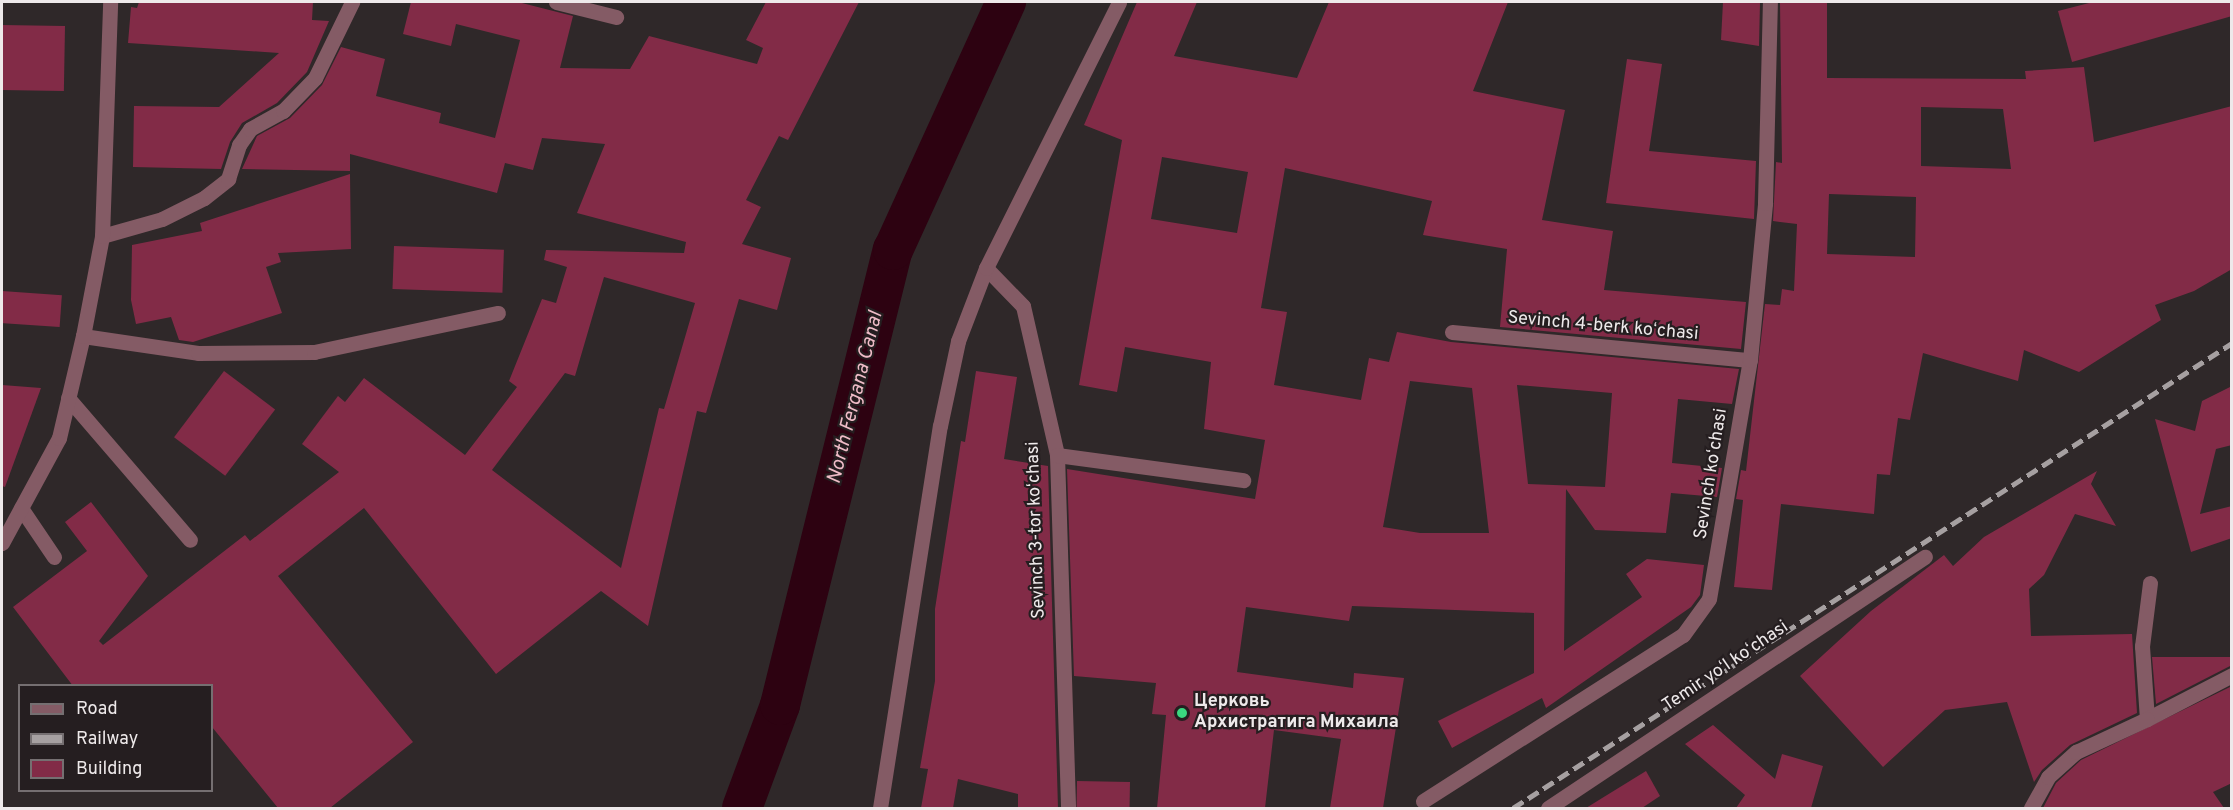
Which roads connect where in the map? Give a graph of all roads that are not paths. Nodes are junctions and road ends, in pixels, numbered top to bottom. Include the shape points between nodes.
1 (110, 2) edge
2 (352, 2) edge
3 (556, 2) edge
4 (1119, 2) edge
5 (1770, 2) edge
6 (616, 17) dead end
7 (102, 236) junction
8 (986, 268) junction
9 (498, 313) dead end
10 (1452, 332) dead end
11 (83, 336) junction
12 (1750, 360) junction
13 (68, 398) junction
14 (1057, 455) junction
15 (1244, 480) dead end
16 (21, 508) junction
17 (190, 540) dead end
18 (2, 543) edge
19 (54, 557) dead end
20 (1925, 557) dead end
21 (2150, 583) dead end
22 (2232, 675) edge
23 (2147, 719) junction
24 (1424, 801) dead end
25 (880, 808) edge
26 (1068, 808) edge
27 (1548, 808) edge
28 (2031, 808) edge

1 - 7 street
2 - 7 street via 315,78 283,111 250,129 239,145 228,179 204,198 162,219
3 - 6 street
4 - 8 street
5 - 12 street, Sevinch koʻchasi via 1765,203
7 - 11 street
8 - 14 street, Sevinch 3-tor koʻchasi via 1023,306
8 - 25 street via 958,341 940,426
9 - 11 street via 314,352 198,353
10 - 12 street, Sevinch 4-berk koʻchasi
11 - 13 street
12 - 24 street, Sevinch koʻchasi via 1716,567 1709,599 1698,618 1683,635
13 - 16 street via 59,438
13 - 17 street
14 - 15 street
14 - 26 street, Sevinch 3-tor koʻchasi
16 - 18 street
16 - 19 street
20 - 27 street, Temir yoʻl koʻchasi
21 - 23 street via 2142,646
22 - 23 street
23 - 28 street via 2076,752 2048,777

